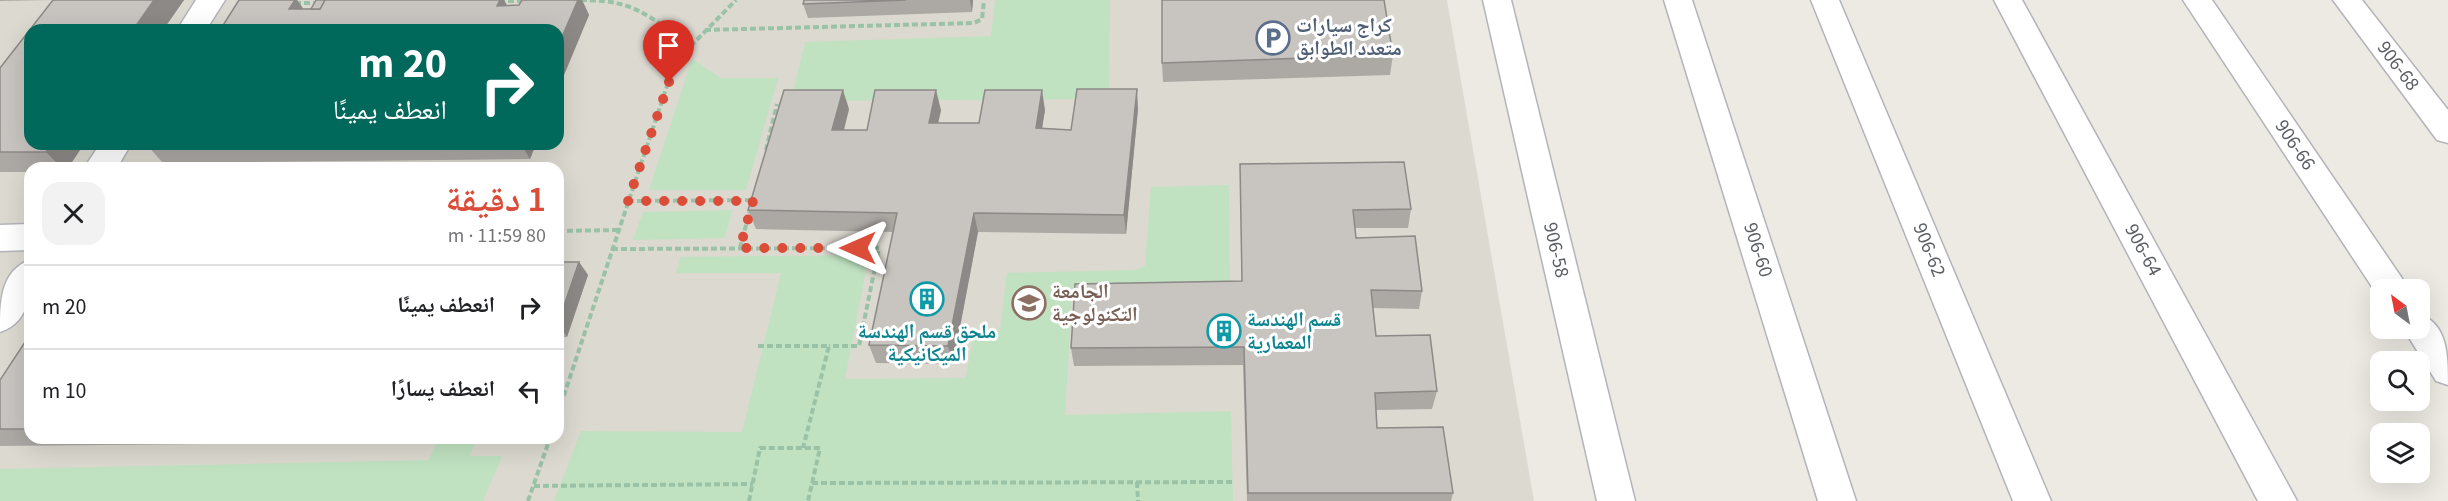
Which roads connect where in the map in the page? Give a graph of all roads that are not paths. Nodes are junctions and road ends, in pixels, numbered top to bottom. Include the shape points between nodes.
1 (211, 0) edge
2 (1497, 0) edge
3 (1678, 0) edge
4 (1825, 0) edge
5 (2008, 0) edge
6 (2197, 0) edge
7 (2347, 0) edge
8 (195, 24) edge
9 (2448, 132) edge
10 (24, 237) edge
11 (0, 238) edge
12 (2386, 279) edge
13 (24, 282) edge
14 (0, 318) edge
15 (2427, 339) edge
16 (2448, 370) edge
17 (1616, 501) edge
18 (1837, 501) edge
19 (2032, 501) edge
20 (2278, 501) edge

1 - 8 street
2 - 17 street, 906-58
3 - 18 street, 906-60
4 - 19 street, 906-62
5 - 20 street, 906-64
6 - 12 street, 906-66
7 - 9 street, 906-68
10 - 11 street
13 - 14 street
15 - 16 street

